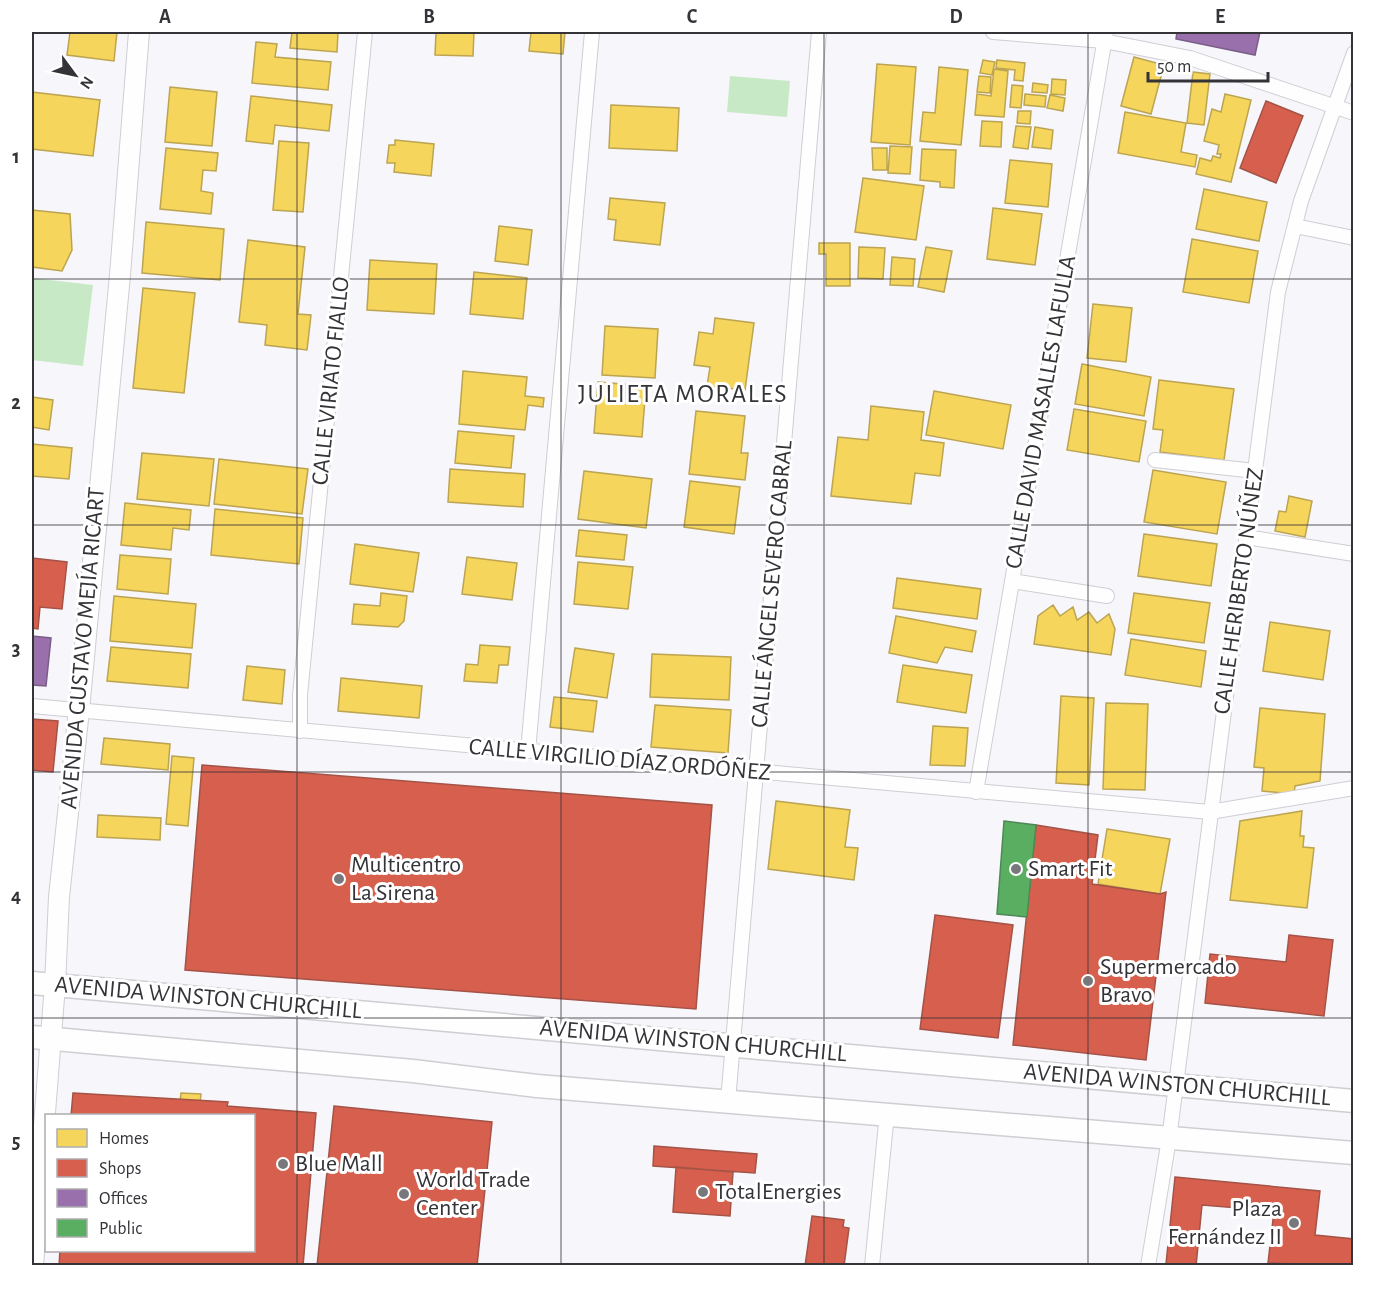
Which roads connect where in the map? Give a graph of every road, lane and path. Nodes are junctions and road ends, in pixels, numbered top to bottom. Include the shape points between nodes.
1 (139, 32) edge
2 (365, 32) edge
3 (592, 32) edge
4 (819, 32) edge
5 (993, 32) edge
6 (1105, 36) edge
7 (1353, 53) edge
8 (1333, 105) junction
9 (1353, 113) edge
10 (1295, 226) junction
11 (1353, 238) edge
12 (1155, 460) dead end
13 (1255, 471) junction
14 (1246, 537) junction
15 (1353, 554) edge
16 (1012, 581) junction
17 (1107, 596) dead end
18 (32, 706) edge
19 (79, 710) junction
20 (300, 730) junction
21 (528, 751) junction
22 (757, 772) junction
23 (1353, 788) edge
24 (976, 792) junction
25 (1210, 812) junction
26 (32, 982) edge
27 (55, 985) junction
28 (41, 1038) edge
29 (731, 1045) junction
30 (1175, 1085) junction
31 (728, 1101) junction
32 (1353, 1101) edge
33 (888, 1113) junction
34 (1170, 1139) junction
35 (1353, 1153) edge
36 (33, 1266) edge
37 (872, 1266) edge
38 (1148, 1266) edge

1 - 19 street, AVENIDA GUSTAVO MEJÍA RICART
2 - 20 street, CALLE VIRIATO FIALLO via 300,695
3 - 21 street
4 - 22 street, CALLE ÁNGEL SEVERO CABRAL
5 - 6 street
6 - 8 street via 1190,58
6 - 16 street, CALLE DAVID MASALLES LAFULLA
7 - 8 street, CALLE HERIBERTO NÚÑEZ
8 - 9 street
8 - 10 street, CALLE HERIBERTO NÚÑEZ
10 - 11 street
10 - 13 street, CALLE HERIBERTO NÚÑEZ via 1278,292
12 - 13 street
13 - 14 street, CALLE HERIBERTO NÚÑEZ
14 - 15 street
14 - 25 street, CALLE HERIBERTO NÚÑEZ
16 - 17 street
16 - 24 street, CALLE DAVID MASALLES LAFULLA
18 - 19 street, CALLE VIRGILIO DÍAZ ORDÓÑEZ
19 - 20 street, CALLE VIRGILIO DÍAZ ORDÓÑEZ
19 - 27 street, AVENIDA GUSTAVO MEJÍA RICART via 59,897
20 - 21 street, CALLE VIRGILIO DÍAZ ORDÓÑEZ
21 - 22 street, CALLE VIRGILIO DÍAZ ORDÓÑEZ
22 - 24 street, CALLE VIRGILIO DÍAZ ORDÓÑEZ
22 - 29 street, CALLE ÁNGEL SEVERO CABRAL
23 - 25 street, CALLE VIRGILIO DÍAZ ORDÓÑEZ
24 - 25 street, CALLE VIRGILIO DÍAZ ORDÓÑEZ
25 - 30 street, CALLE HERIBERTO NÚÑEZ
26 - 27 main road, AVENIDA WINSTON CHURCHILL
27 - 28 street, AVENIDA GUSTAVO MEJÍA RICART
27 - 29 main road, AVENIDA WINSTON CHURCHILL
28 - 31 main road
28 - 36 street, AVENIDA GUSTAVO MEJÍA RICART
29 - 30 main road, AVENIDA WINSTON CHURCHILL
29 - 31 street, CALLE ÁNGEL SEVERO CABRAL
30 - 32 main road, AVENIDA WINSTON CHURCHILL
30 - 34 street, CALLE HERIBERTO NÚÑEZ
31 - 33 main road
33 - 34 main road
33 - 37 street
34 - 35 main road
34 - 38 street, CALLE HERIBERTO NÚÑEZ

